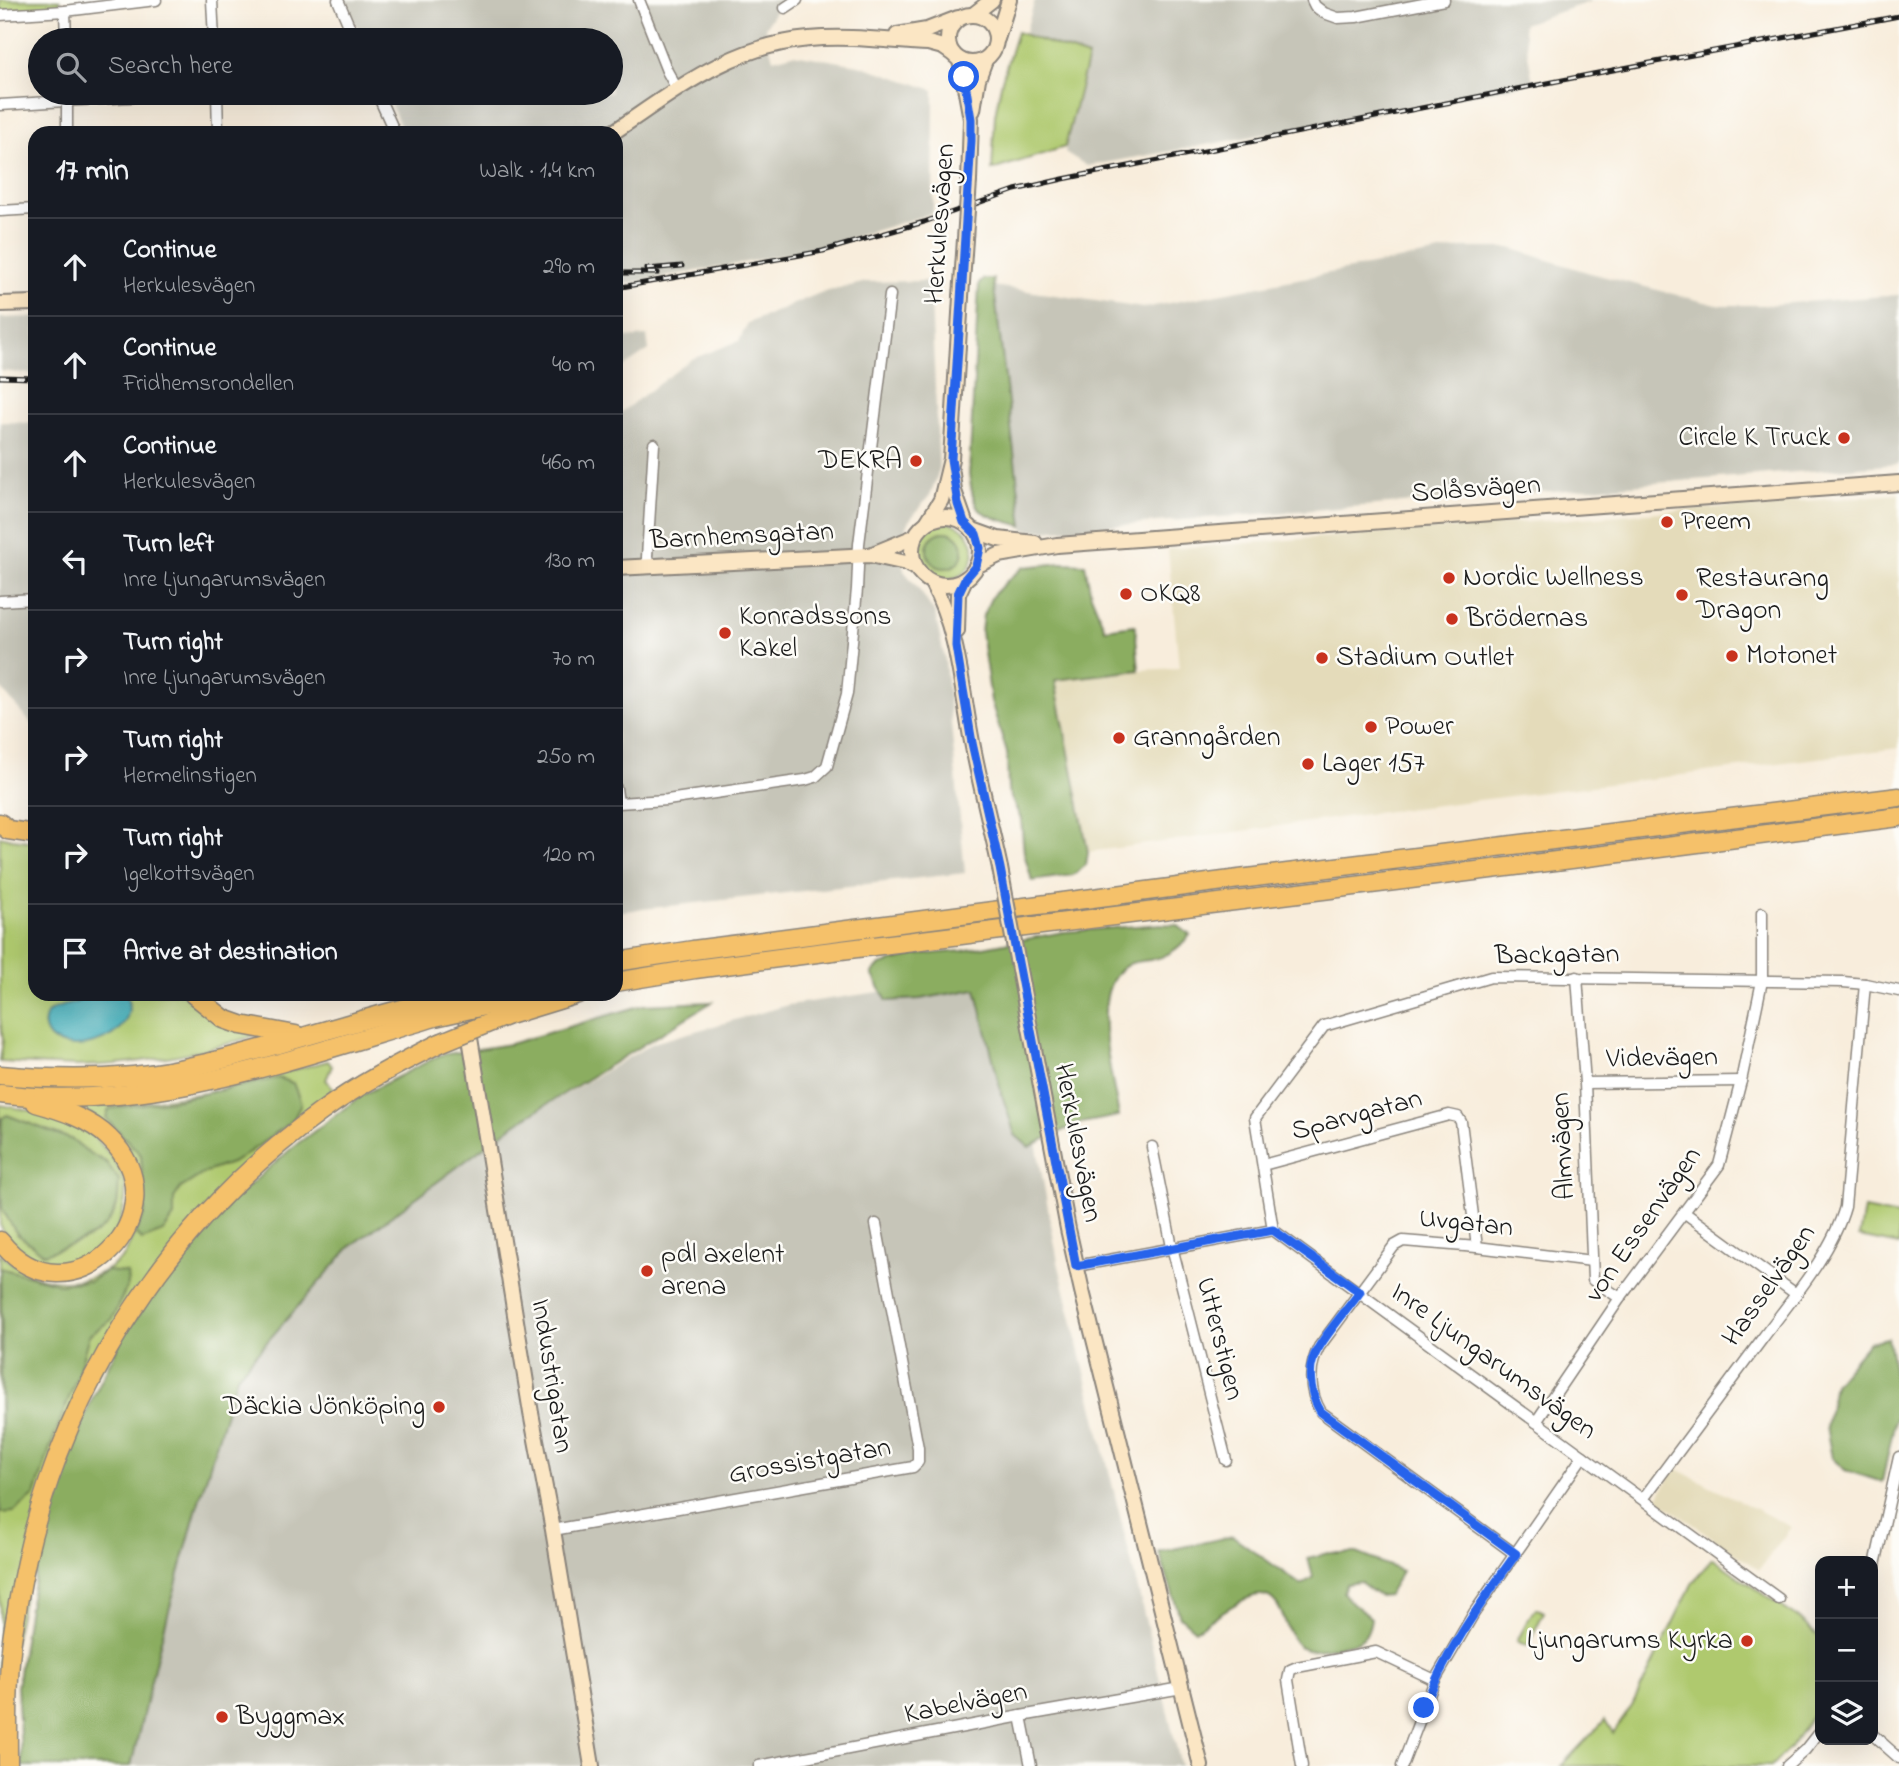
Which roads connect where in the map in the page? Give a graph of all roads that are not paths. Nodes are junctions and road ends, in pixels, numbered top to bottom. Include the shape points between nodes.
1 (156, 0) edge
2 (212, 0) edge
3 (338, 0) edge
4 (639, 0) edge
5 (797, 0) edge
6 (992, 0) edge
7 (1009, 0) edge
8 (1444, 0) edge
9 (1313, 3) edge
10 (785, 8) dead end
11 (65, 11) junction
12 (974, 14) junction
13 (0, 15) edge
14 (958, 18) junction
15 (66, 28) edge
16 (213, 28) edge
17 (350, 28) edge
18 (843, 39) junction
19 (997, 39) junction
20 (956, 57) junction
21 (985, 60) junction
22 (677, 89) junction
23 (28, 102) edge
24 (0, 105) edge
25 (67, 105) edge
26 (217, 105) edge
27 (382, 105) edge
28 (971, 119) junction
29 (67, 126) edge
30 (218, 126) edge
31 (392, 126) edge
32 (622, 126) edge
33 (28, 209) edge
34 (0, 211) edge
35 (890, 295) dead end
36 (0, 303) edge
37 (28, 303) edge
38 (654, 444) dead end
39 (951, 459) junction
40 (1899, 483) edge
41 (928, 521) junction
42 (969, 526) junction
43 (914, 537) junction
44 (1057, 545) junction
45 (864, 556) junction
46 (649, 566) junction
47 (976, 566) junction
48 (915, 567) junction
49 (623, 568) edge
50 (965, 579) junction
51 (932, 583) junction
52 (28, 599) edge
53 (0, 601) edge
54 (956, 646) junction
55 (1899, 797) edge
56 (623, 803) edge
57 (1899, 817) edge
58 (0, 823) edge
59 (28, 833) edge
60 (1762, 913) dead end
61 (623, 961) edge
62 (1577, 977) junction
63 (1762, 981) junction
64 (623, 982) edge
65 (1865, 984) junction
66 (1899, 991) edge
67 (202, 1001) edge
68 (449, 1001) edge
69 (464, 1001) edge
70 (521, 1001) edge
71 (543, 1001) edge
72 (434, 1009) junction
73 (504, 1009) junction
74 (303, 1037) junction
75 (0, 1075) edge
76 (1741, 1081) junction
77 (1585, 1083) junction
78 (8, 1095) edge
79 (1152, 1147) dead end
80 (1263, 1165) junction
81 (1685, 1213) junction
82 (876, 1224) dead end
83 (1273, 1230) junction
84 (0, 1241) edge
85 (1172, 1247) junction
86 (1477, 1247) junction
87 (1592, 1261) junction
88 (1076, 1266) junction
89 (1360, 1292) junction
90 (1796, 1294) junction
91 (1620, 1298) junction
92 (1536, 1422) junction
93 (1583, 1457) junction
94 (1899, 1457) edge
95 (1226, 1460) dead end
96 (1643, 1499) junction
97 (553, 1530) junction
98 (1516, 1554) junction
99 (1877, 1556) edge
100 (1779, 1599) dead end
101 (1435, 1680) junction
102 (1182, 1688) junction
103 (1021, 1716) junction
104 (1815, 1737) edge
105 (1878, 1739) edge
106 (1899, 1758) edge
107 (8, 1766) edge
108 (592, 1766) edge
109 (759, 1766) edge
110 (1031, 1766) edge
111 (1201, 1766) edge
112 (1302, 1766) edge
113 (1402, 1766) edge
114 (1787, 1766) edge

1 - 11 street
2 - 16 street
3 - 17 street
4 - 22 street
5 - 10 street
6 - 12 street
7 - 19 street
8 - 9 street via 1338,18
11 - 13 street
11 - 15 street
12 - 14 street
12 - 19 street via 993,24
14 - 18 street via 908,34
14 - 20 street via 948,39
18 - 20 street via 928,43
18 - 22 street via 812,38 747,51
19 - 21 street
20 - 21 street via 971,63
20 - 28 street, Herkulesvägen
21 - 28 street, Herkulesvägen
22 - 32 street
23 - 24 street
25 - 29 street
26 - 30 street
27 - 31 street
28 - 39 street, Herkulesvägen, bridge
33 - 34 street
35 - 45 street
36 - 37 street
38 - 46 street
39 - 41 street, Herkulesvägen via 941,500
39 - 42 street, Herkulesvägen via 954,491
40 - 44 street, Solåsvägen
41 - 42 street via 947,516
41 - 43 street
42 - 44 street, Solåsvägen via 998,539
42 - 47 street via 980,548
43 - 45 street, Barnhemsgatan
43 - 48 street
44 - 47 street, Solåsvägen via 1006,553
45 - 46 street, Barnhemsgatan
45 - 48 street, Barnhemsgatan
45 - 56 street via 847,694 827,766 815,778
46 - 49 street, Barnhemsgatan
47 - 50 street
48 - 51 street
50 - 51 street via 946,585
50 - 54 street, Herkulesvägen via 957,603
51 - 54 street, Herkulesvägen
52 - 53 street
54 - 88 street, Herkulesvägen, bridge
55 - 61 highway
57 - 64 highway via 830,951
58 - 59 highway via 8,830
60 - 63 street, von Essenvägen
62 - 63 street, Backgatan
62 - 77 street, Almvägen
62 - 80 street, Backgatan via 1491,977 1324,1026 1255,1118
63 - 65 street, Backgatan
63 - 76 street, von Essenvägen
65 - 66 street, Backgatan
65 - 90 street, Hasselvägen via 1845,1207 1834,1238
67 - 74 highway via 241,1025
68 - 72 highway, bridge
69 - 97 street, Industrigatan
70 - 73 highway
71 - 73 highway
72 - 73 highway, bridge
72 - 74 highway
72 - 78 highway via 235,1075 180,1087 90,1096
73 - 107 highway, bridge via 376,1075 251,1169 188,1233 131,1309 93,1375 65,1437 23,1572 11,1649
74 - 75 highway via 219,1061 134,1076
76 - 77 street, Videvägen
76 - 81 street, von Essenvägen via 1719,1165
77 - 87 street, Almvägen
78 - 84 highway via 73,1115 108,1137 121,1152 135,1189 129,1224 109,1253 93,1265 74,1271 40,1271 11,1255
79 - 85 street, Utterstigen
80 - 83 street, Backgatan
80 - 86 street, Sparvgatan via 1456,1116 1461,1122
81 - 90 street
81 - 91 street, von Essenvägen
82 - 97 street, Grossistgatan via 918,1448 918,1462 913,1467
83 - 85 street
83 - 89 street, Inre Ljungarumsvägen
85 - 88 street
85 - 95 street, Utterstigen
86 - 87 street, Uvgatan
86 - 89 street, Uvgatan via 1403,1241 1394,1246
87 - 91 street, Almvägen via 1593,1280
88 - 102 street, Herkulesvägen
89 - 92 street, Inre Ljungarumsvägen
89 - 98 street via 1312,1361 1314,1400 1321,1412
90 - 96 street, Hasselvägen
91 - 92 street, von Essenvägen
92 - 93 street, Inre Ljungarumsvägen
93 - 96 street, Inre Ljungarumsvägen
93 - 98 street
94 - 99 street
96 - 100 street, Inre Ljungarumsvägen
97 - 108 street, Industrigatan
98 - 101 street
101 - 112 street via 1376,1652 1290,1670
101 - 113 street
102 - 103 street, Kabelvägen
102 - 111 street, Herkulesvägen
103 - 109 street, Kabelvägen
103 - 110 street
104 - 114 street
105 - 106 street

